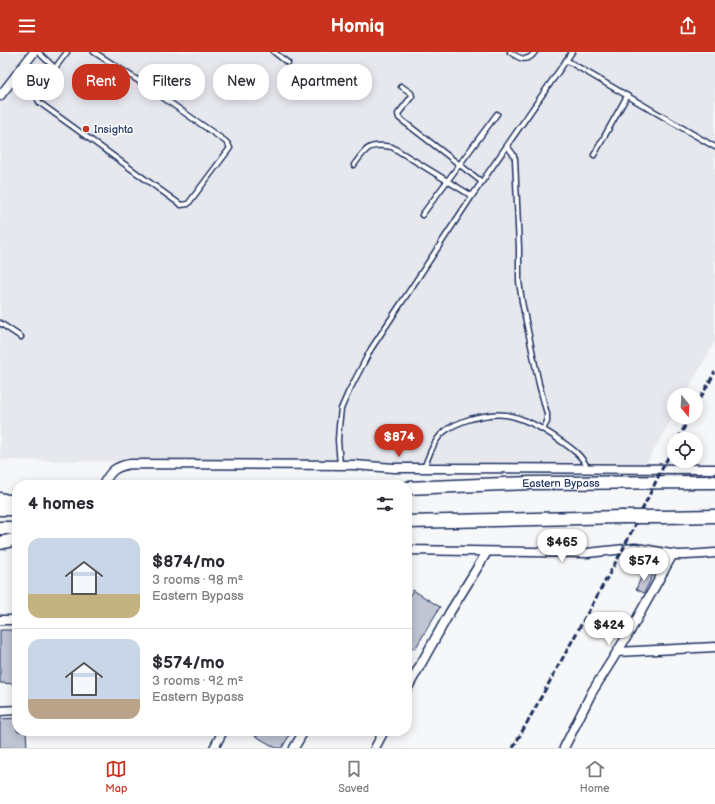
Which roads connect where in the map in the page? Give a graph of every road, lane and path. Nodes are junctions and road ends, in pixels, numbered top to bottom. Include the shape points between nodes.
1 (34, 52) edge
2 (38, 52) edge
3 (68, 52) edge
4 (94, 52) edge
5 (274, 52) edge
6 (510, 52) edge
7 (535, 52) edge
8 (572, 52) edge
9 (566, 60) junction
10 (288, 63) dead end
11 (51, 64) edge
12 (58, 64) edge
13 (401, 86) dead end
14 (0, 96) edge
15 (627, 96) junction
16 (38, 100) edge
17 (497, 114) dead end
18 (507, 146) junction
19 (715, 147) edge
20 (594, 155) dead end
21 (459, 164) junction
22 (354, 165) dead end
23 (446, 181) junction
24 (482, 182) junction
25 (472, 196) junction
26 (422, 215) dead end
27 (0, 323) edge
28 (22, 337) dead end
29 (543, 429) junction
30 (340, 465) junction
31 (423, 468) junction
32 (588, 469) junction
33 (715, 469) edge
34 (106, 480) edge
35 (715, 482) edge
36 (412, 488) edge
37 (0, 499) edge
38 (12, 501) edge
39 (0, 509) edge
40 (12, 509) edge
41 (715, 516) edge
42 (412, 522) edge
43 (0, 528) edge
44 (12, 528) edge
45 (12, 540) edge
46 (0, 543) edge
47 (412, 550) edge
48 (487, 552) junction
49 (715, 553) edge
50 (673, 554) junction
51 (0, 620) edge
52 (12, 620) edge
53 (715, 647) edge
54 (617, 652) junction
55 (412, 681) edge
56 (12, 710) edge
57 (0, 711) edge
58 (220, 736) edge
59 (301, 736) edge
60 (381, 736) edge
61 (214, 748) edge
62 (294, 748) edge
63 (375, 748) edge
64 (564, 748) edge

1 - 14 street
2 - 11 lane
3 - 12 lane
4 - 16 lane via 228,144 230,148 188,204 181,205
5 - 10 lane
6 - 7 lane via 518,58 525,59
8 - 9 lane
9 - 15 lane
9 - 18 lane
13 - 21 lane via 412,96 398,114 399,118
15 - 19 lane
15 - 20 lane
17 - 21 lane
18 - 24 lane
18 - 29 lane via 515,159 519,281 546,414 547,422
21 - 23 lane
21 - 24 lane
22 - 23 lane via 369,148 380,145 392,147
23 - 25 lane
23 - 26 lane
24 - 25 lane
25 - 30 lane via 371,349 348,393 341,409 339,426
27 - 28 lane
29 - 31 lane via 505,415 491,415 461,422 444,432 435,443
29 - 32 lane via 575,451
30 - 31 street
30 - 34 street via 130,464 114,469
31 - 32 street
32 - 33 street
35 - 36 main road, Eastern Bypass via 530,483
37 - 38 main road
39 - 40 main road
41 - 42 main road, bridge
43 - 44 main road
45 - 46 main road
47 - 48 street
48 - 50 street via 587,553 642,548
48 - 55 street
49 - 50 street
50 - 54 street
51 - 52 street
53 - 54 street
54 - 64 street via 592,692
56 - 57 street
58 - 61 street
59 - 62 street
60 - 63 street

